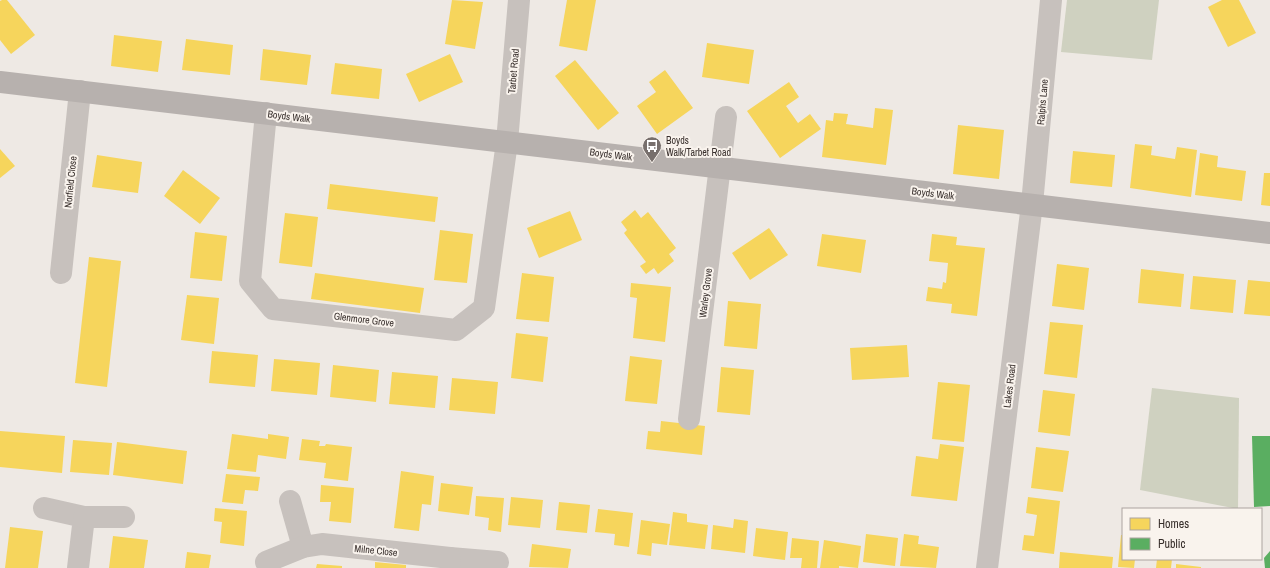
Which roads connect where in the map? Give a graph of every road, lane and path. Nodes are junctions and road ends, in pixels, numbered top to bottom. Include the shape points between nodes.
1 (519, 0) edge
2 (1051, 0) edge
3 (0, 82) edge
4 (80, 91) junction
5 (266, 113) junction
6 (726, 117) dead end
7 (507, 142) junction
8 (720, 167) junction
9 (1032, 204) junction
10 (1270, 233) edge
11 (61, 273) dead end
12 (689, 419) dead end
13 (290, 501) dead end
14 (44, 508) dead end
15 (84, 517) junction
16 (124, 517) dead end
17 (303, 547) junction
18 (266, 562) dead end
19 (498, 562) dead end
20 (449, 563) edge
21 (78, 568) edge
22 (987, 568) edge

1 - 7 street, Tarbet Road
2 - 9 street, Ralphs Lane
3 - 4 street, Boyds Walk
4 - 5 street, Boyds Walk
4 - 11 street, Norfield Close
5 - 7 street, Boyds Walk
5 - 7 street, Glenmore Grove via 250,281 273,308 280,309 456,330 484,308
6 - 8 street, Warley Grove
7 - 8 street, Boyds Walk
8 - 9 street, Boyds Walk
8 - 12 street, Warley Grove
9 - 10 street, Boyds Walk
9 - 22 street, Lakes Road
13 - 17 street
14 - 15 street
15 - 16 street
15 - 21 street
17 - 18 street, Milne Close
17 - 20 street, Milne Close via 322,544
19 - 20 street, Milne Close

